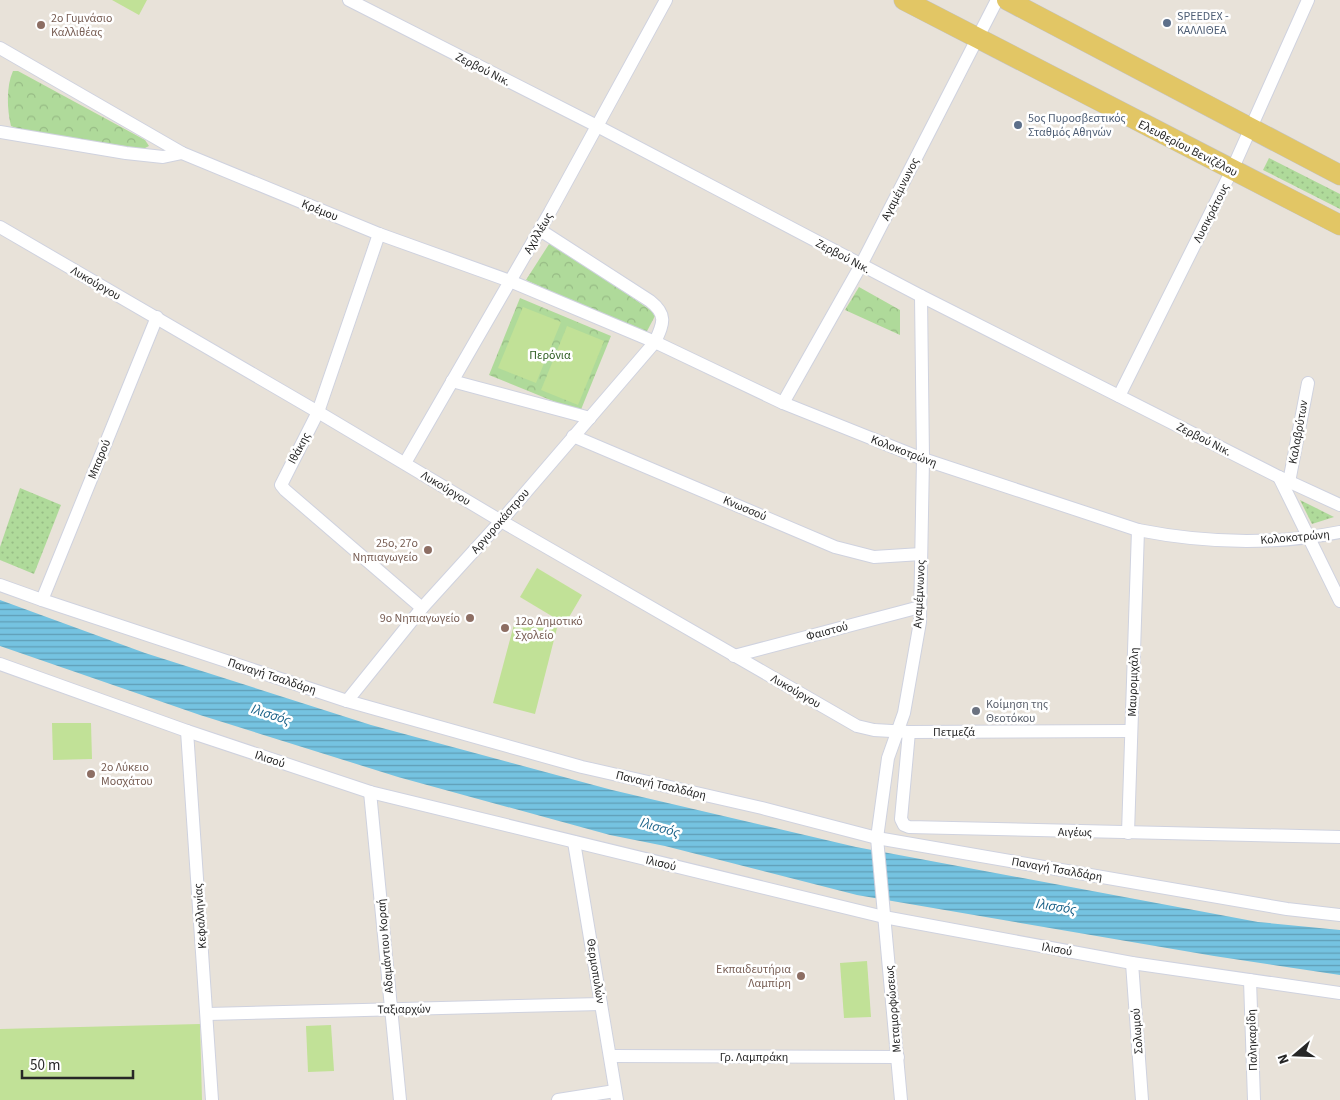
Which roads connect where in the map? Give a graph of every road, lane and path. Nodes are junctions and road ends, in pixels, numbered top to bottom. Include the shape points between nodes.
1 (349, 0) edge
2 (665, 0) edge
3 (904, 0) edge
4 (997, 0) edge
5 (1007, 0) edge
6 (1308, 0) edge
7 (368, 5) edge
8 (977, 38) junction
9 (0, 48) edge
10 (597, 126) junction
11 (1251, 129) junction
12 (0, 132) edge
13 (182, 153) junction
14 (1232, 170) junction
15 (1340, 175) edge
16 (1340, 225) edge
17 (0, 227) edge
18 (540, 230) junction
19 (379, 234) junction
20 (861, 265) junction
21 (510, 280) junction
22 (921, 296) junction
23 (157, 318) junction
24 (654, 342) junction
25 (452, 381) junction
26 (1308, 383) dead end
27 (1118, 396) junction
28 (784, 403) junction
29 (318, 412) junction
30 (590, 418) junction
31 (573, 436) junction
32 (923, 459) junction
33 (405, 464) junction
34 (1284, 480) junction
35 (1340, 505) edge
36 (501, 521) junction
37 (1138, 530) junction
38 (1340, 532) edge
39 (1310, 538) junction
40 (921, 554) junction
41 (0, 585) edge
42 (42, 600) junction
43 (1340, 601) edge
44 (920, 607) junction
45 (422, 608) junction
46 (734, 656) junction
47 (0, 664) edge
48 (347, 701) junction
49 (1131, 731) junction
50 (187, 732) junction
51 (903, 732) junction
52 (370, 792) junction
53 (1128, 833) junction
54 (1340, 837) edge
55 (574, 842) junction
56 (878, 843) junction
57 (1340, 915) edge
58 (884, 917) junction
59 (1132, 963) junction
60 (1250, 980) junction
61 (1340, 993) edge
62 (601, 1004) junction
63 (391, 1009) junction
64 (208, 1014) junction
65 (610, 1056) junction
66 (898, 1057) junction
67 (616, 1095) edge
68 (212, 1100) edge
69 (400, 1100) edge
70 (558, 1100) edge
71 (901, 1100) edge
72 (1142, 1100) edge
73 (1254, 1100) edge

1 - 7 street, Ζερβού Νικ.
2 - 10 street, Αχιλλέως
3 - 8 main road, Ελευθερίου Βενιζέλου
4 - 8 street, Αγαμέμνωνος
5 - 11 main road
6 - 11 street, Λυσικράτους
7 - 10 street, Ζερβού Νικ.
8 - 14 main road, Ελευθερίου Βενιζέλου
8 - 20 street, Αγαμέμνωνος
9 - 13 street, Κρέμου
10 - 18 street, Αχιλλέως
10 - 20 street, Ζερβού Νικ.
11 - 14 street, Λυσικράτους
11 - 15 main road
12 - 13 street via 126,153 164,157
13 - 19 street, Κρέμου
14 - 16 main road, Ελευθερίου Βενιζέλου
14 - 27 street, Λυσικράτους
17 - 23 street, Λυκούργου
18 - 21 street, Αχιλλέως
18 - 24 street via 657,307 663,322
19 - 21 street, Κρέμου
19 - 29 street, Ιθάκης
20 - 22 street, Ζερβού Νικ.
20 - 28 street, Αγαμέμνωνος
21 - 24 street, Κρέμου
21 - 25 street, Αχιλλέως
22 - 27 street, Ζερβού Νικ.
22 - 32 street, Αγαμέμνωνος
23 - 29 street, Λυκούργου
23 - 42 street, Μπαρού
24 - 28 street, Κολοκοτρώνη
24 - 30 street, Αργυροκάστρου
25 - 30 street
25 - 33 street, Αχιλλέως
26 - 34 street, Καλαβρύτων
27 - 34 street, Ζερβού Νικ.
28 - 32 street, Κολοκοτρώνη
29 - 33 street, Λυκούργου
29 - 45 street, Ιθάκης via 281,485
30 - 31 street, Αργυροκάστρου
31 - 36 street, Αργυροκάστρου
31 - 40 street, Κνωσσού via 835,547 874,557
32 - 37 street, Κολοκοτρώνη
32 - 40 street, Αγαμέμνωνος
33 - 36 street, Λυκούργου
34 - 35 street, Ζερβού Νικ.
34 - 39 street
36 - 45 street, Αργυροκάστρου
36 - 46 street, Λυκούργου
37 - 39 street, Κολοκοτρώνη via 1171,536 1253,541
37 - 49 street, Μαυρομιχάλη
38 - 39 street, Κολοκοτρώνη
39 - 43 street
40 - 44 street, Αγαμέμνωνος
41 - 42 street, Παναγή Τσαλδάρη
42 - 48 street, Παναγή Τσαλδάρη
44 - 46 street, Φαιστού
44 - 51 street, Αγαμέμνωνος
45 - 48 street, Αργυροκάστρου
46 - 51 street, Λυκούργου via 857,726
47 - 50 street, Ιλισού
48 - 56 street, Παναγή Τσαλδάρη via 582,767 762,808
49 - 51 street, Πετμεζά
49 - 53 street, Μαυρομιχάλη
50 - 52 street, Ιλισού
50 - 64 street, Κεφαλληνίας
51 - 53 street, Αιγέως via 901,819 905,826
51 - 56 street, Αγαμέμνωνος via 888,758
52 - 55 street, Ιλισού
52 - 63 street, Αδαμάντιου Κοραή
53 - 54 street, Αιγέως
55 - 58 street, Ιλισού
55 - 62 street, Θερμοπυλών
56 - 57 street, Παναγή Τσαλδάρη
56 - 58 street, Αγαμέμνωνος
58 - 59 street, Ιλισού
58 - 66 street, Μεταμορφώσεως
59 - 60 street, Ιλισού
59 - 72 street, Σολωμού
60 - 61 street, Ιλισού
60 - 73 street, Παληκαρίδη
62 - 63 street, Ταξιαρχών
62 - 65 street, Θερμοπυλών
63 - 64 street, Ταξιαρχών
63 - 69 street, Αδαμάντιου Κοραή
64 - 68 street, Κεφαλληνίας
65 - 66 street, Γρ. Λαμπράκη
65 - 67 street, Θερμοπυλών
66 - 71 street, Μεταμορφώσεως
67 - 70 street

